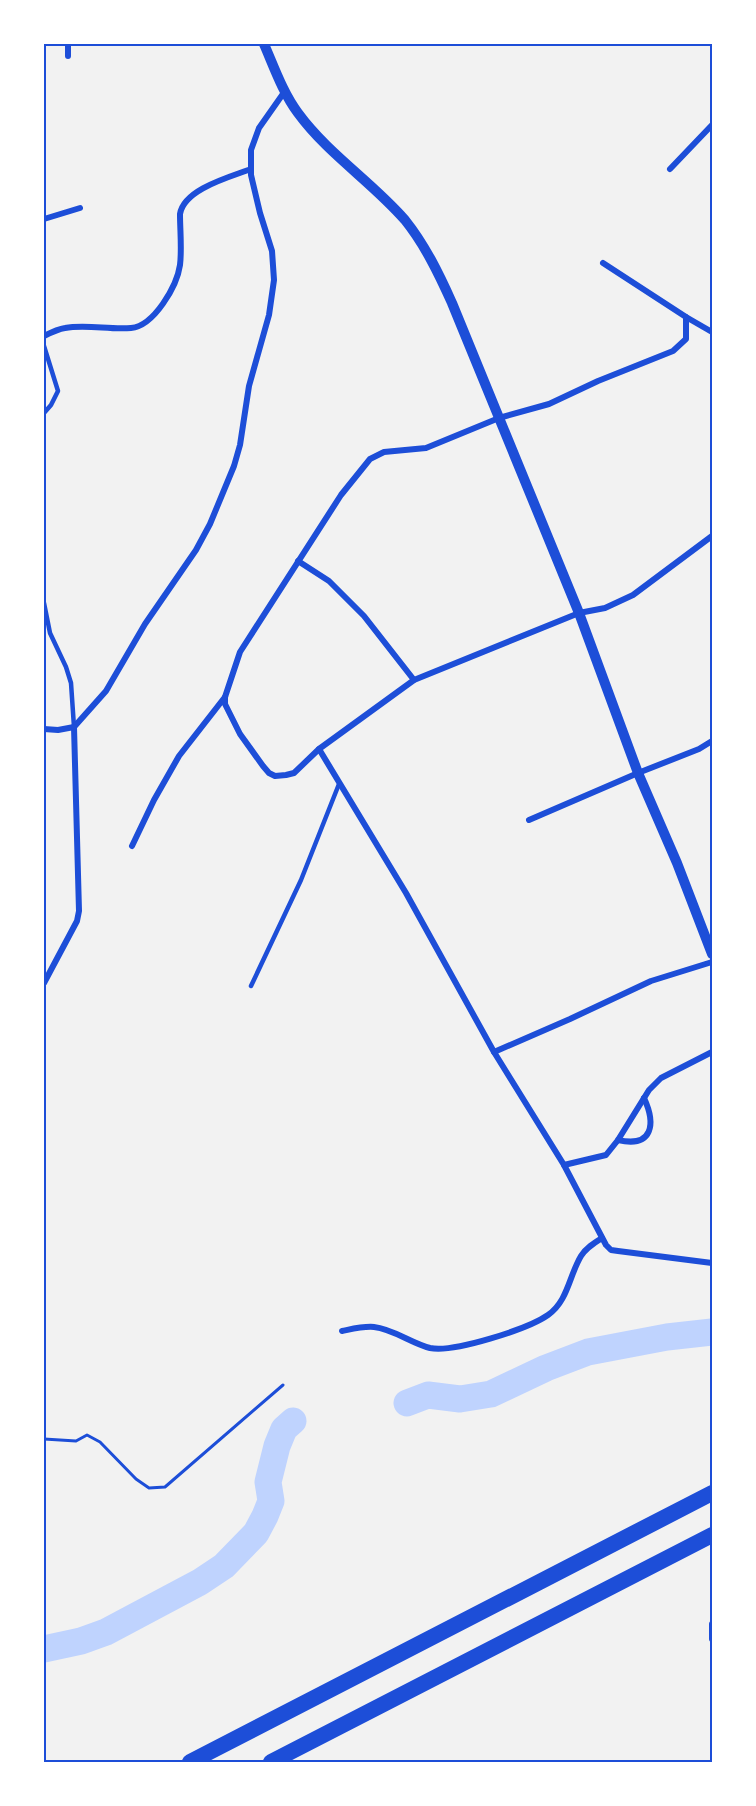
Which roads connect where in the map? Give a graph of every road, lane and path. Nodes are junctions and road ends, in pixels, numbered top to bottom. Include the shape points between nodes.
1 (68, 44) edge
2 (264, 44) edge
3 (68, 56) dead end
4 (285, 91) junction
5 (712, 125) edge
6 (251, 169) junction
7 (670, 169) dead end
8 (80, 208) dead end
9 (44, 219) edge
10 (603, 263) dead end
11 (686, 317) junction
12 (712, 332) edge
13 (44, 336) edge
14 (44, 346) edge
15 (44, 413) edge
16 (499, 418) junction
17 (712, 536) edge
18 (298, 561) junction
19 (44, 603) edge
20 (579, 613) junction
21 (414, 680) junction
22 (225, 697) junction
23 (74, 727) junction
24 (44, 729) edge
25 (712, 741) edge
26 (319, 748) junction
27 (638, 772) junction
28 (339, 784) junction
29 (530, 820) dead end
30 (132, 846) dead end
31 (712, 954) edge
32 (712, 962) edge
33 (44, 983) edge
34 (251, 986) dead end
35 (494, 1052) junction
36 (712, 1052) edge
37 (644, 1098) junction
38 (618, 1140) junction
39 (564, 1165) junction
40 (602, 1238) junction
41 (712, 1263) edge
42 (342, 1331) dead end
43 (283, 1385) dead end
44 (44, 1439) edge
45 (712, 1493) edge
46 (712, 1535) edge
47 (712, 1624) edge
48 (712, 1639) edge
49 (190, 1762) edge
50 (271, 1762) edge

1 - 3 street
2 - 4 street
4 - 6 street via 254,138
4 - 16 street via 315,134 404,219 426,249 453,303
5 - 7 street
6 - 13 street via 185,200 180,213 178,276 155,313 144,323 132,328 65,328
6 - 23 street via 272,251 274,280 234,466 196,550 145,624 106,692
8 - 9 street
10 - 11 street
11 - 12 street
11 - 16 street via 686,339 673,351 549,405
14 - 15 lane via 58,391
16 - 18 street via 426,448 384,452 370,459
16 - 20 street
17 - 20 street via 633,595 605,608
18 - 21 street via 328,581 364,616
18 - 22 street via 240,652
19 - 23 lane via 50,633 71,683
20 - 21 street
20 - 27 street
21 - 26 street
22 - 26 street via 236,726 269,773 294,773
22 - 30 street via 179,756
23 - 24 street
23 - 33 street via 79,911
25 - 27 street
26 - 28 street
27 - 29 street
27 - 31 street
28 - 34 lane via 301,880
28 - 35 street via 406,893
32 - 35 street via 651,981
35 - 39 street
36 - 37 street via 661,1078
37 - 38 street
37 - 38 street via 651,1121 646,1136 640,1141
38 - 39 street via 606,1155
39 - 40 street
40 - 41 street via 611,1250
40 - 42 street via 582,1255 557,1307 522,1327 442,1349 375,1327
43 - 44 path via 165,1487 149,1488 100,1442 87,1435 76,1441
45 - 49 highway
46 - 50 highway
47 - 48 street

